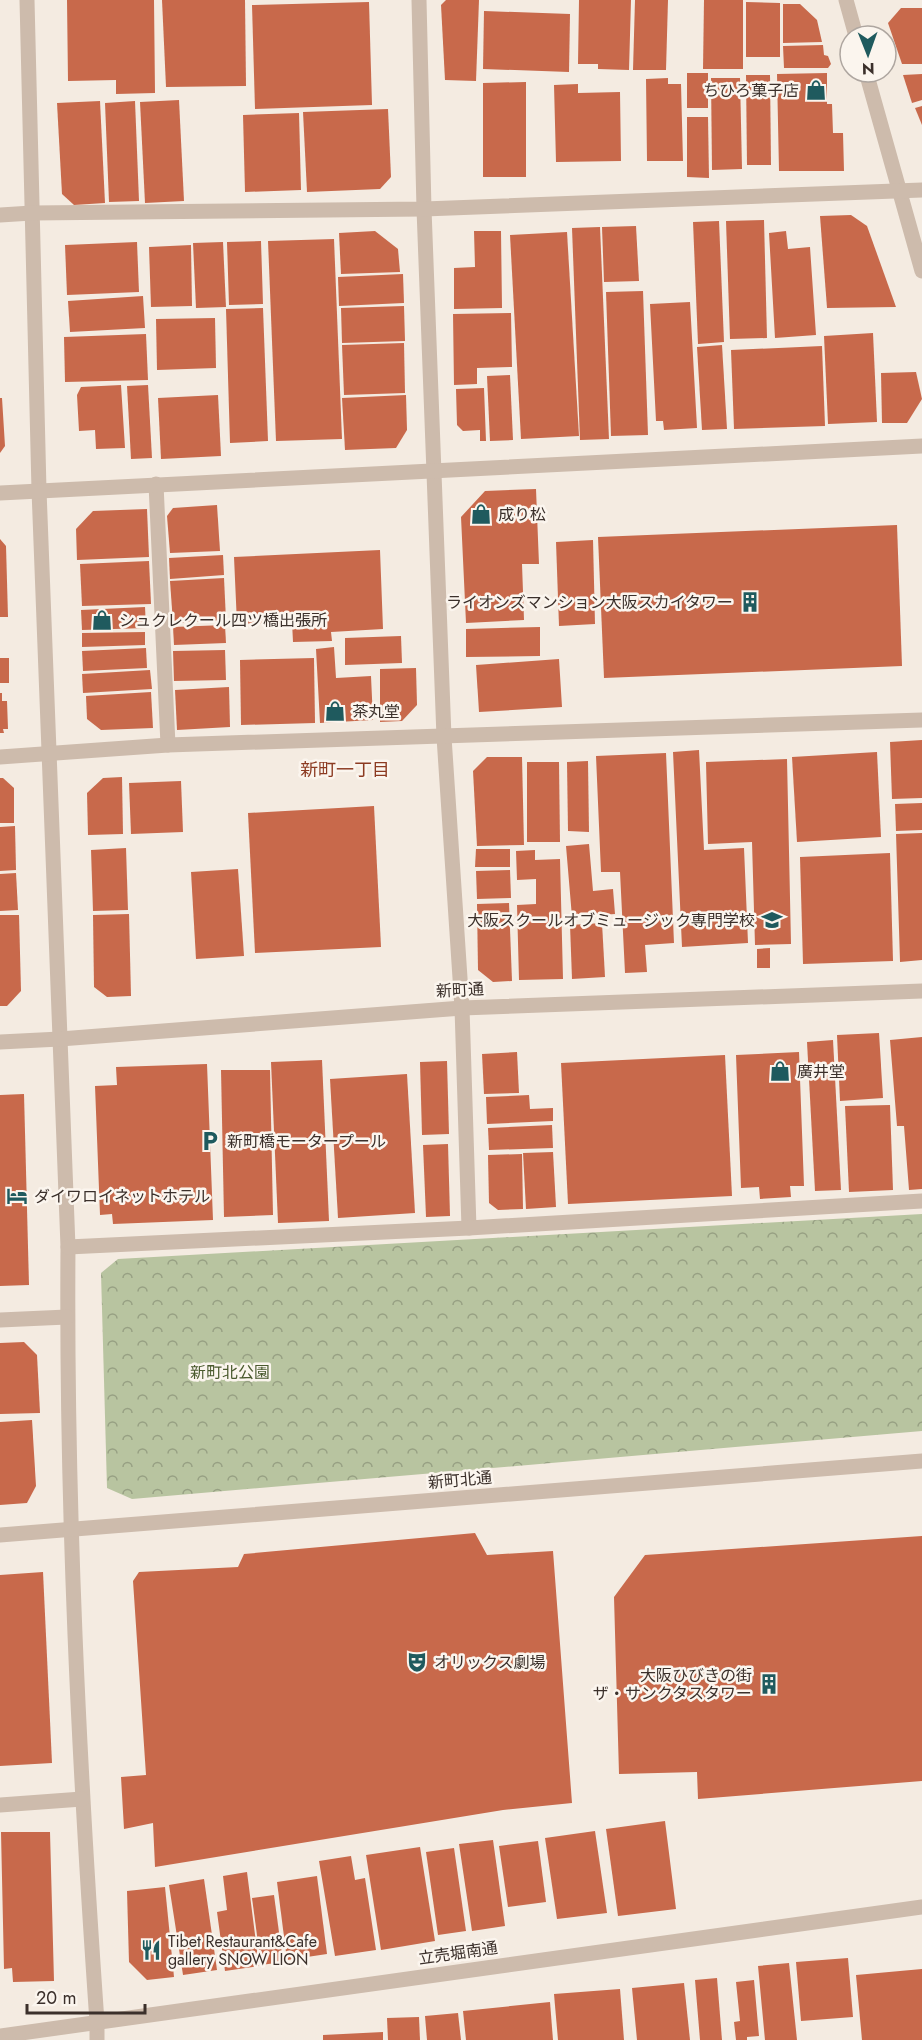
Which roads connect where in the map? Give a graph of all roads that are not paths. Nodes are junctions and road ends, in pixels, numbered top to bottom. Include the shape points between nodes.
1 (27, 0) edge
2 (419, 0) edge
3 (846, 0) edge
4 (853, 24) edge
5 (869, 84) edge
6 (922, 190) edge
7 (900, 191) junction
8 (424, 209) junction
9 (32, 213) junction
10 (0, 215) edge
11 (922, 271) edge
12 (922, 446) edge
13 (435, 470) junction
14 (156, 484) junction
15 (39, 490) junction
16 (0, 493) edge
17 (922, 720) edge
18 (444, 737) junction
19 (168, 745) junction
20 (50, 754) junction
21 (0, 756) edge
22 (922, 991) edge
23 (462, 1008) junction
24 (60, 1039) junction
25 (0, 1042) edge
26 (922, 1201) edge
27 (469, 1228) junction
28 (68, 1247) junction
29 (67, 1317) junction
30 (0, 1320) edge
31 (922, 1461) edge
32 (73, 1529) junction
33 (0, 1535) edge
34 (82, 1799) junction
35 (0, 1804) edge
36 (922, 1907) edge
37 (97, 2022) junction
38 (0, 2036) edge
39 (97, 2040) edge

1 - 9 street
2 - 8 street
3 - 4 street
5 - 7 street
6 - 7 street
7 - 8 street
7 - 11 street
8 - 9 street
8 - 13 street
9 - 10 street
9 - 15 street
12 - 13 street
13 - 14 street
13 - 18 street
14 - 15 street
14 - 19 street
15 - 16 street
15 - 20 street
17 - 18 street
18 - 19 street
18 - 23 street
19 - 20 street
20 - 21 street
20 - 24 street
22 - 23 street, 新町通
23 - 24 street, 新町通
23 - 27 street
24 - 25 street, 新町通
24 - 28 street
26 - 27 street
27 - 28 street
28 - 29 street
29 - 30 street
29 - 32 street
31 - 32 street, 新町北通
32 - 33 street, 新町北通
32 - 34 street
34 - 35 street
34 - 37 street
36 - 37 street, 立売堀南通
37 - 38 street, 立売堀南通
37 - 39 street

